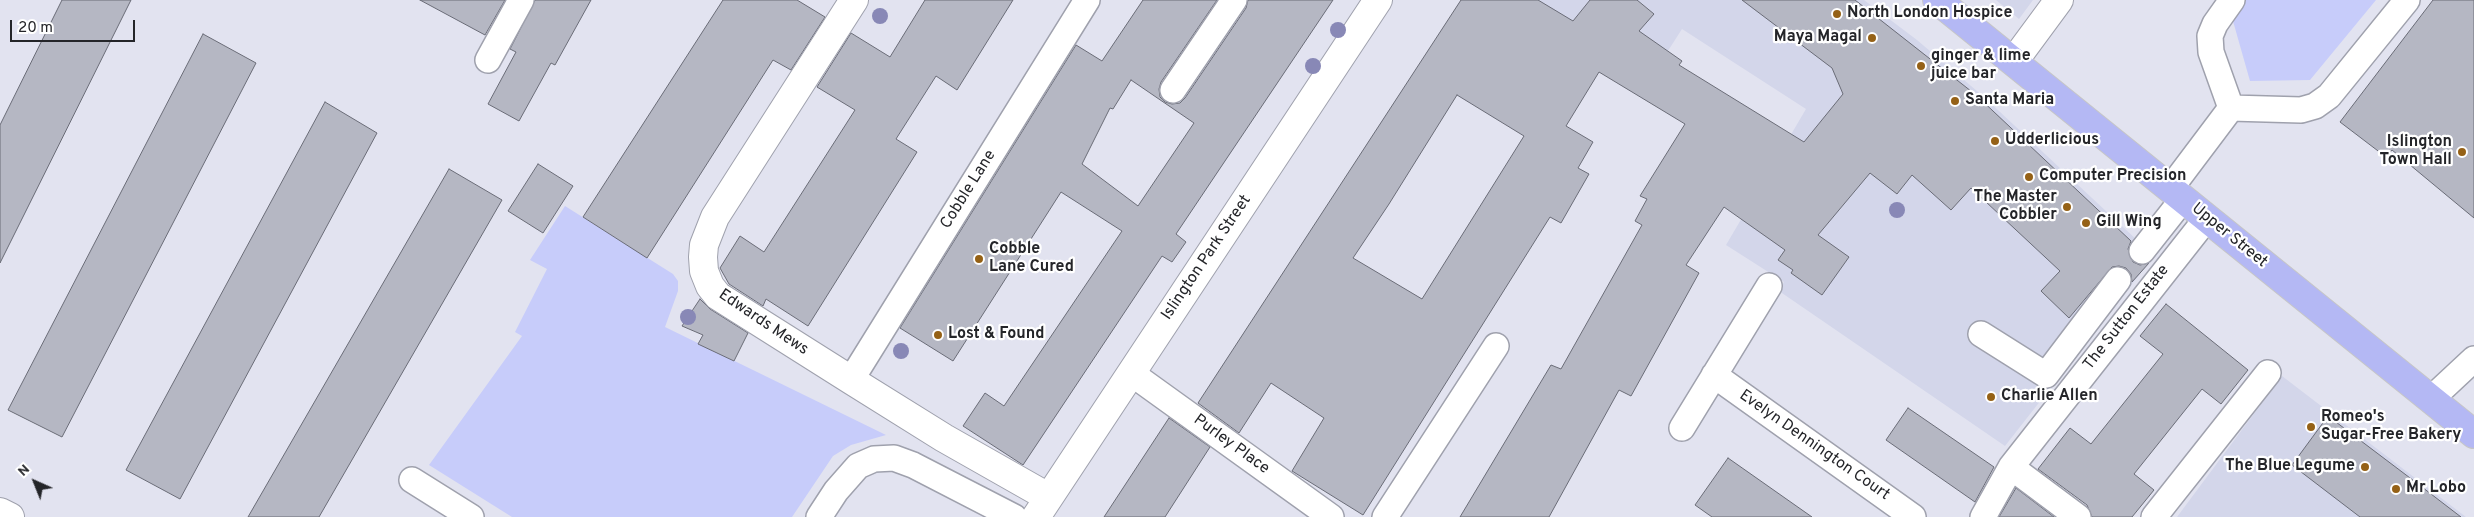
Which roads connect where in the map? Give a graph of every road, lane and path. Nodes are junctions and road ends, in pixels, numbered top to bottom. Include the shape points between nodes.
1 (521, 0) edge
2 (854, 0) edge
3 (1087, 0) edge
4 (1234, 0) edge
5 (1378, 0) edge
6 (1937, 0) edge
7 (2059, 0) edge
8 (2232, 0) edge
9 (2407, 0) edge
10 (488, 60) dead end
11 (2014, 62) junction
12 (1173, 90) dead end
13 (2231, 108) junction
14 (2177, 194) junction
15 (2207, 218) junction
16 (2142, 251) dead end
17 (2118, 280) dead end
18 (1769, 286) dead end
19 (1981, 334) dead end
20 (1496, 346) dead end
21 (2474, 359) edge
22 (1131, 373) junction
23 (2268, 373) dead end
24 (1714, 375) junction
25 (850, 380) junction
26 (2431, 399) junction
27 (1682, 428) dead end
28 (2474, 434) edge
29 (2012, 467) junction
30 (412, 480) dead end
31 (1042, 507) edge
32 (0, 512) edge
33 (10, 517) edge
34 (471, 517) edge
35 (819, 517) edge
36 (1014, 517) edge
37 (1330, 517) edge
38 (1385, 517) edge
39 (1913, 517) edge
40 (1983, 517) edge
41 (2078, 517) edge
42 (2154, 517) edge

1 - 10 lane
2 - 25 street, Edwards Mews via 715,217 703,257 704,271 718,296
3 - 25 lane, Cobble Lane
4 - 12 lane
5 - 22 street, Islington Park Street
6 - 11 highway, Upper Street
7 - 11 street
8 - 13 lane via 2210,36 2211,52
9 - 13 lane via 2329,96 2315,106 2301,110
11 - 14 highway, Upper Street
13 - 14 lane
14 - 15 highway, Upper Street
14 - 16 lane
15 - 26 highway, Upper Street
15 - 29 lane, The Sutton Estate
17 - 19 lane via 2046,375
18 - 24 lane
20 - 38 lane
21 - 26 lane
22 - 31 street, Islington Park Street
22 - 37 lane, Purley Place
23 - 42 lane
24 - 27 lane
24 - 39 lane, Evelyn Dennington Court
25 - 31 street, Edwards Mews via 944,438
26 - 28 highway, Upper Street
29 - 40 lane, The Sutton Estate
29 - 41 lane
30 - 34 lane
32 - 33 street
35 - 36 lane via 858,466 874,459 894,458

